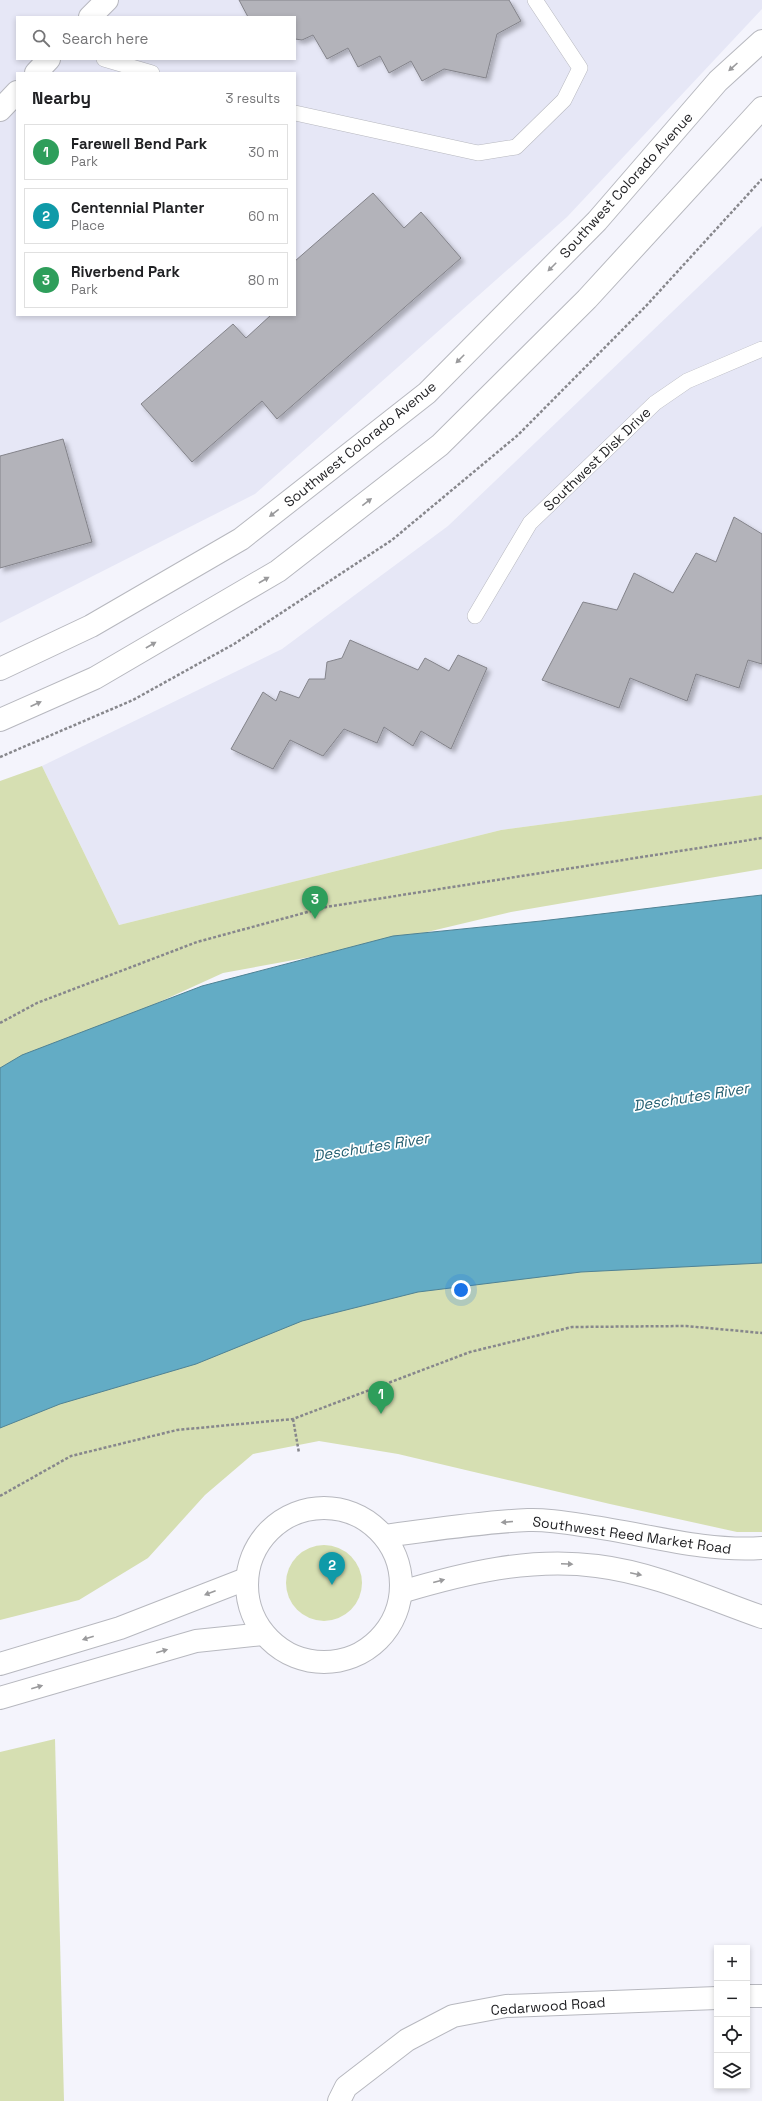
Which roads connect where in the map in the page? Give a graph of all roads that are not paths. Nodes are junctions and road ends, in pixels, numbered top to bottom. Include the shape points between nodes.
1 (107, 0) edge
2 (535, 0) edge
3 (91, 16) edge
4 (762, 41) edge
5 (49, 60) edge
6 (107, 60) edge
7 (37, 72) edge
8 (149, 72) edge
9 (16, 93) edge
10 (762, 108) edge
11 (0, 110) edge
12 (296, 113) edge
13 (762, 349) edge
14 (475, 616) dead end
15 (0, 669) edge
16 (0, 720) edge
17 (384, 1536) junction
18 (762, 1548) edge
19 (246, 1579) junction
20 (401, 1592) junction
21 (762, 1617) edge
22 (263, 1634) junction
23 (0, 1664) edge
24 (0, 1698) edge
25 (750, 1996) edge
26 (762, 1996) edge
27 (714, 1998) edge
28 (339, 2101) edge

1 - 3 main road
2 - 12 lane via 580,68 564,100 516,147 478,153
4 -> 15 main road, Southwest Colorado Avenue via 718,81 597,221 427,393 241,540 91,626
5 - 7 main road
6 - 8 lane
9 - 11 main road
16 -> 10 main road via 94,678 278,571 440,445 587,299
13 - 14 lane, Southwest Disk Drive via 687,381 655,403 530,523
18 -> 17 main road, Southwest Reed Market Road via 700,1546 588,1525 530,1520 456,1526
17 - 19 main road via 364,1519 339,1510 313,1508 288,1516 267,1532 252,1554
17 - 20 main road via 394,1553 400,1572
19 - 22 main road via 247,1599 251,1612
19 -> 23 main road via 120,1628
20 -> 21 main road via 496,1568 563,1563 598,1566 653,1578
20 - 22 main road via 394,1617 380,1639 359,1654 334,1662 308,1661 283,1652
24 -> 22 main road via 196,1641
25 - 26 main road
27 - 28 main road, Cedarwood Road via 506,2006 453,2016 407,2040 346,2087

